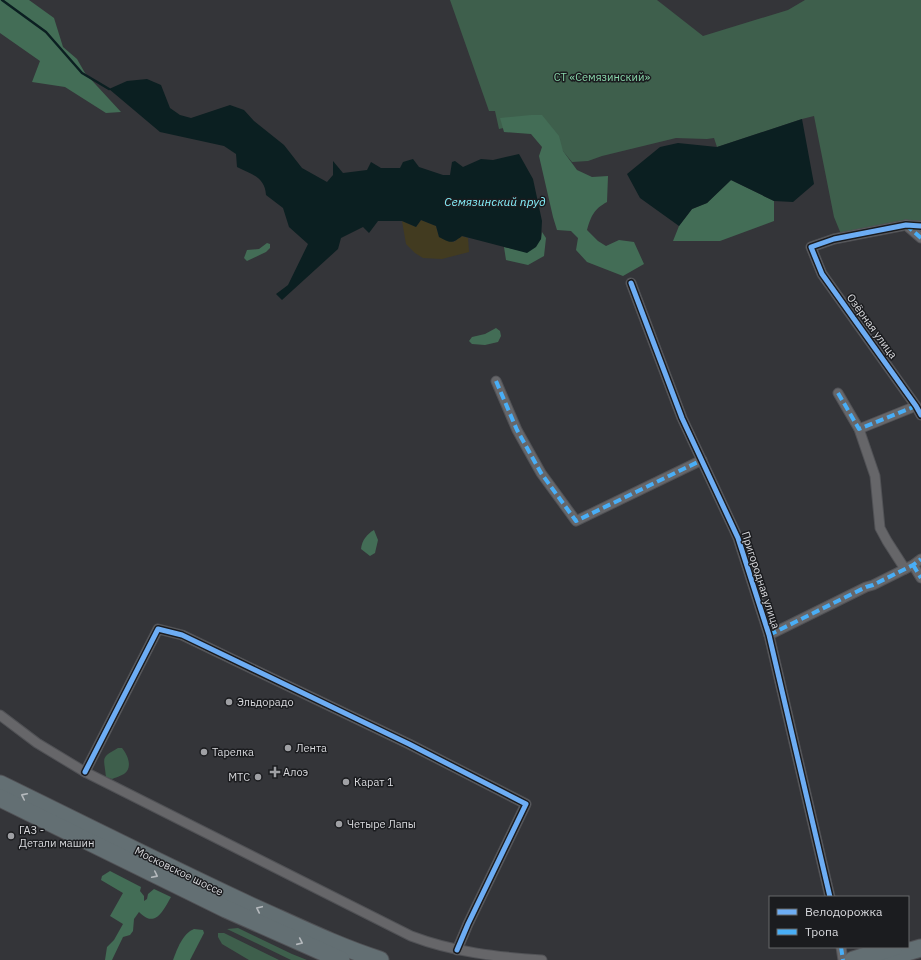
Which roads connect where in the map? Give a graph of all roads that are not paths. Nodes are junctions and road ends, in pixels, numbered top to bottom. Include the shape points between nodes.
1 (906, 225) junction
2 (921, 226) edge
3 (921, 238) edge
4 (630, 283) dead end
5 (496, 381) dead end
6 (838, 393) dead end
7 (916, 406) junction
8 (921, 415) edge
9 (859, 429) junction
10 (702, 460) junction
11 (921, 559) edge
12 (909, 567) junction
13 (921, 578) edge
14 (769, 635) junction
15 (0, 716) edge
16 (85, 772) junction
17 (0, 784) edge
18 (0, 798) edge
19 (830, 896) edge
20 (921, 938) edge
21 (909, 942) edge
22 (841, 948) edge
23 (891, 948) edge
24 (921, 948) edge
25 (457, 950) junction
26 (341, 960) edge
27 (380, 960) edge
28 (542, 960) edge
29 (843, 960) edge
30 (854, 960) edge
31 (881, 960) edge

1 - 2 street
1 - 3 street
1 - 7 street, Озёрная улица via 811,246 822,274
4 - 10 street, Пригородная улица via 682,418
5 - 10 street via 517,430 541,473 576,521
6 - 9 street
7 - 8 street, Озёрная улица
7 - 9 street
9 - 12 street via 875,476 880,528
10 - 14 street, Пригородная улица via 738,538
11 - 12 street
12 - 13 street
12 - 14 street
14 - 19 street, Пригородная улица
15 - 16 street via 43,748
16 - 25 street via 405,934
16 - 25 street via 158,629 182,635 409,744 526,804
27 -> 17 highway, Московское шоссе via 232,897
18 -> 26 highway, Московское шоссе via 226,909
20 - 21 highway
22 - 29 street
23 - 30 highway
24 - 31 highway
25 - 28 street

